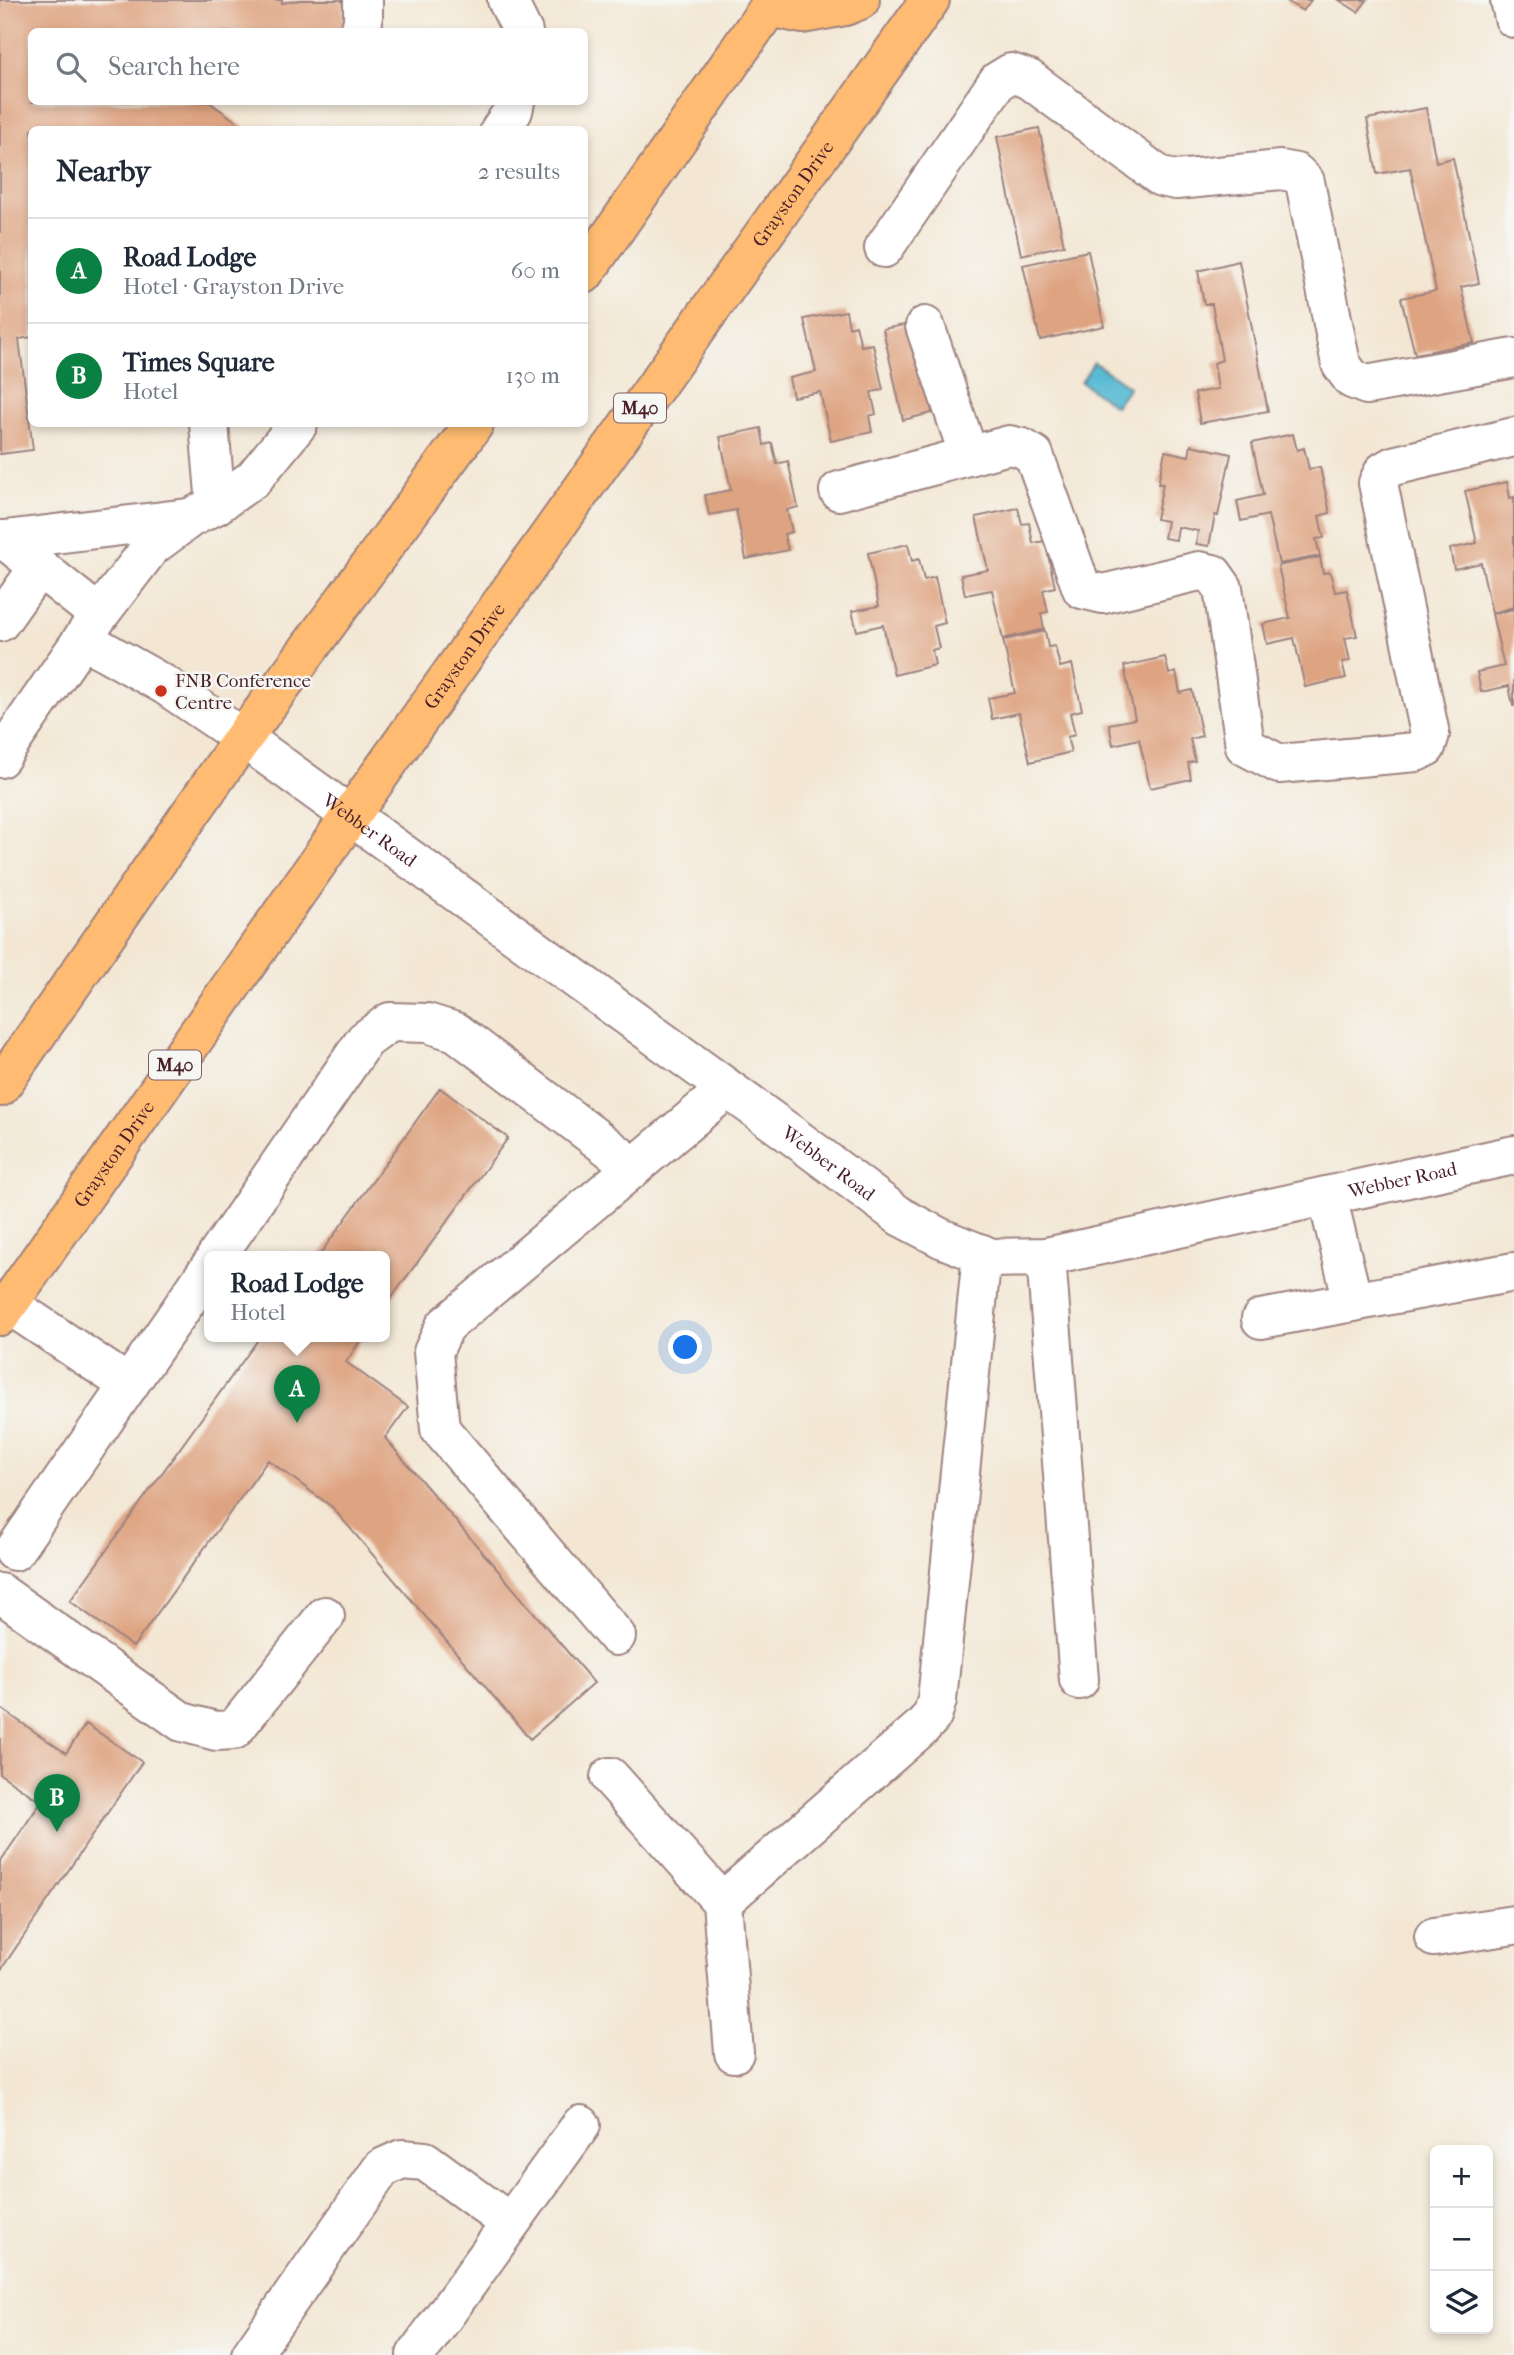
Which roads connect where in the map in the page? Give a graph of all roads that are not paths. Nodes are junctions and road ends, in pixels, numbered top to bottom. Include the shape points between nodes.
1 (363, 0) edge
2 (507, 0) edge
3 (860, 0) edge
4 (930, 0) edge
5 (1510, 0) edge
6 (767, 2) edge
7 (1514, 18) edge
8 (361, 28) edge
9 (521, 28) edge
10 (514, 105) edge
11 (503, 126) edge
12 (884, 248) dead end
13 (588, 268) edge
14 (925, 326) dead end
15 (1514, 358) edge
16 (209, 427) edge
17 (296, 427) edge
18 (472, 427) edge
19 (1514, 437) edge
20 (969, 456) junction
21 (839, 491) dead end
22 (203, 511) junction
23 (3, 540) edge
24 (39, 567) junction
25 (0, 622) edge
26 (91, 627) junction
27 (243, 738) junction
28 (0, 758) edge
29 (351, 815) junction
30 (0, 1087) edge
31 (727, 1089) junction
32 (1514, 1155) edge
33 (634, 1167) junction
34 (1327, 1196) junction
35 (220, 1251) edge
36 (982, 1254) junction
37 (1046, 1257) junction
38 (1514, 1272) edge
39 (204, 1274) edge
40 (1353, 1302) junction
41 (4, 1310) edge
42 (1261, 1319) dead end
43 (129, 1385) junction
44 (14, 1551) dead end
45 (0, 1592) edge
46 (325, 1616) dead end
47 (615, 1636) dead end
48 (1079, 1680) dead end
49 (610, 1777) dead end
50 (722, 1902) junction
51 (1514, 1925) edge
52 (1434, 1937) dead end
53 (734, 2053) dead end
54 (581, 2125) dead end
55 (510, 2223) junction
56 (251, 2355) edge
57 (416, 2355) edge

1 - 8 street
2 - 9 street
3 - 6 main road via 802,14
4 - 29 main road, Grayston Drive / M40
5 - 7 street
6 - 13 main road
10 - 11 street
12 - 15 street via 998,81 1011,74 1029,79 1161,177 1296,173 1305,182 1341,365 1352,379 1367,385
14 - 20 street
16 - 22 street
17 - 22 street via 253,479
18 - 27 main road
19 - 20 street via 1393,466 1378,483 1430,734 1426,747 1416,752 1279,764 1245,746 1223,588 1213,574 1199,571 1103,594 1082,589 1034,455 1009,445
20 - 21 street
22 - 23 street
22 - 26 street via 151,547
23 - 24 street, Webber Road
24 - 25 street
24 - 26 street, Webber Road
26 - 27 street, Webber Road
26 - 28 street
27 - 29 street, Webber Road
27 - 30 main road
29 - 31 street, Webber Road
29 - 41 main road, Grayston Drive / M40
31 - 33 street
31 - 36 street, Webber Road via 901,1217
32 - 34 street, Webber Road
33 - 35 street via 456,1032 427,1023 390,1023 365,1040
33 - 47 street via 445,1326 433,1352 440,1429
34 - 37 street, Webber Road
34 - 40 street
36 - 37 street, Webber Road via 991,1258
36 - 50 street via 932,1716
37 - 48 street
38 - 40 street
39 - 43 street
40 - 42 street
41 - 43 street
43 - 44 street
45 - 46 street via 182,1722 216,1731 234,1730
49 - 50 street
50 - 53 street
51 - 52 street
54 - 55 street
55 - 56 street via 425,2161 402,2160 382,2168
55 - 57 street

